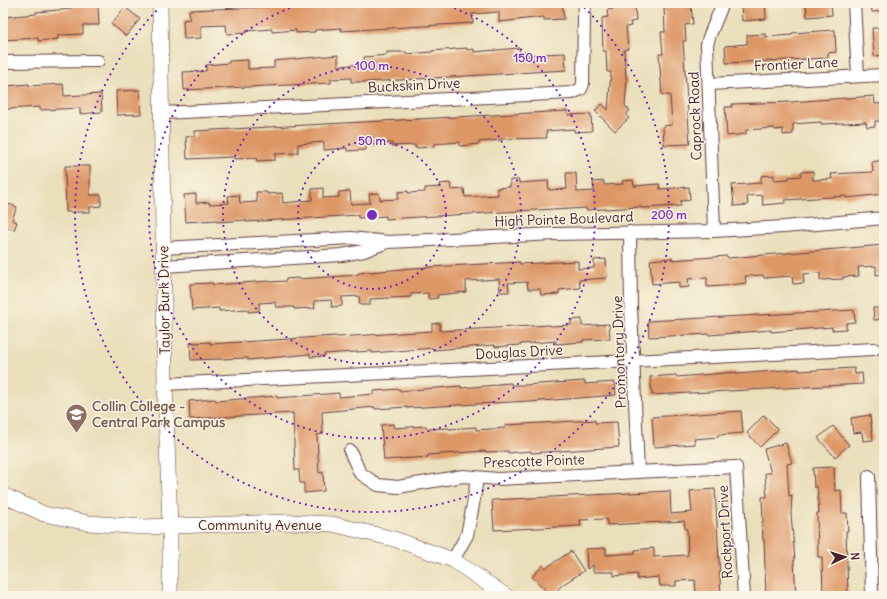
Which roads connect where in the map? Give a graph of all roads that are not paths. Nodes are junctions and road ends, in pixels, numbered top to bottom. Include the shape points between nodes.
1 (160, 3) edge
2 (585, 3) edge
3 (722, 3) edge
4 (854, 3) edge
5 (98, 61) dead end
6 (3, 62) edge
7 (884, 75) edge
8 (858, 76) junction
9 (709, 84) junction
10 (162, 113) junction
11 (884, 218) edge
12 (714, 231) junction
13 (630, 232) junction
14 (388, 242) junction
15 (163, 248) junction
16 (164, 266) junction
17 (874, 349) dead end
18 (634, 361) junction
19 (165, 384) junction
20 (350, 452) dead end
21 (736, 467) joint
22 (638, 472) junction
23 (869, 476) dead end
24 (477, 478) junction
25 (3, 496) edge
26 (170, 526) junction
27 (453, 560) junction
28 (170, 596) edge
29 (506, 596) edge
30 (744, 596) edge
31 (872, 596) edge

1 - 10 street, Taylor Burk Drive
2 - 10 street, Buckskin Drive via 583,84 581,89 572,93
3 - 9 street, Caprock Road via 707,46
4 - 8 street
5 - 6 street
7 - 8 street, Frontier Lane
8 - 9 street, Frontier Lane
9 - 12 street, Caprock Road
10 - 15 street, Taylor Burk Drive
11 - 12 street, High Pointe Boulevard
12 - 13 street, High Pointe Boulevard
13 - 14 street, High Pointe Boulevard
13 - 18 street, Promontory Drive
14 - 15 street, High Pointe Boulevard via 351,238
14 - 16 street, High Pointe Boulevard via 364,251 342,255
15 - 16 street, Taylor Burk Drive
16 - 19 street, Taylor Burk Drive
17 - 18 street, Douglas Drive
18 - 19 street, Douglas Drive
18 - 22 street, Promontory Drive
19 - 26 street, Taylor Burk Drive
20 - 24 street, Prescotte Pointe via 360,473 378,484 398,487 463,476
21 - 22 street, Prescotte Pointe
21 - 30 street, Rockport Drive
22 - 24 street, Prescotte Pointe
23 - 31 street
24 - 27 street via 467,535
25 - 26 street, Community Avenue via 44,514 89,523
26 - 27 street, Community Avenue via 289,522 332,524 394,539
26 - 28 street, Taylor Burk Drive
27 - 29 street, Community Avenue

